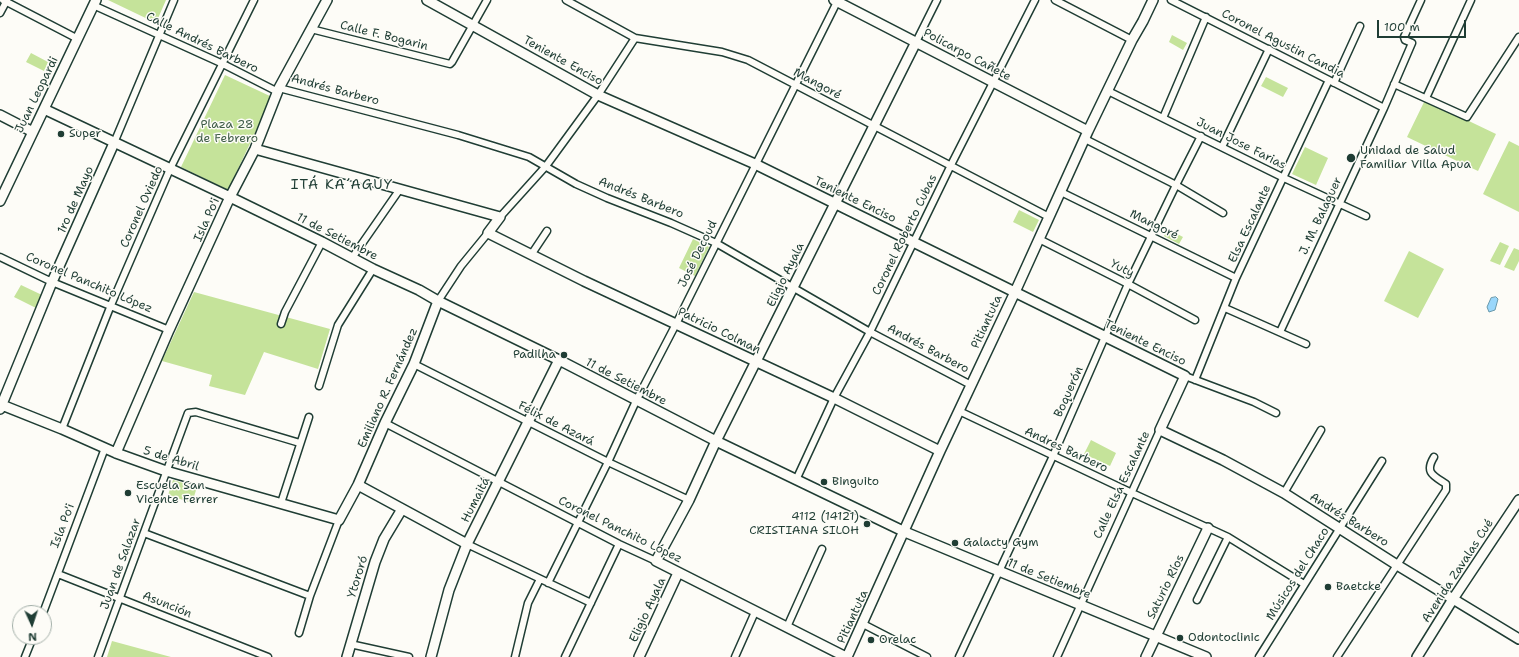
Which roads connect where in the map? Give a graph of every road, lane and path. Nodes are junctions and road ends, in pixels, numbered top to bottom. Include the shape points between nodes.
1 (174, 0) edge
2 (254, 0) edge
3 (327, 0) edge
4 (427, 0) edge
5 (487, 0) edge
6 (566, 0) edge
7 (836, 0) edge
8 (937, 0) edge
9 (1035, 0) edge
10 (1055, 0) edge
11 (1153, 0) edge
12 (1172, 0) edge
13 (1421, 0) edge
14 (1471, 0) edge
15 (5, 1) edge
16 (94, 2) edge
17 (0, 14) edge
18 (1206, 17) junction
19 (474, 25) junction
20 (1360, 26) dead end
21 (310, 29) junction
22 (160, 34) junction
23 (1519, 37) edge
24 (635, 38) junction
25 (78, 39) junction
26 (1132, 40) junction
27 (916, 42) junction
28 (1269, 49) junction
29 (223, 64) junction
30 (1331, 82) junction
31 (993, 83) junction
32 (1394, 84) junction
33 (796, 85) junction
34 (278, 90) junction
35 (1108, 91) junction
36 (598, 95) junction
37 (1426, 98) junction
38 (1384, 108) junction
39 (44, 109) junction
40 (0, 115) edge
41 (1163, 118) junction
42 (874, 126) junction
43 (33, 132) junction
44 (1087, 135) junction
45 (1201, 136) junction
46 (114, 142) junction
47 (1222, 147) junction
48 (255, 149) junction
49 (755, 164) junction
50 (951, 165) junction
51 (546, 166) junction
52 (170, 169) junction
53 (1284, 178) junction
54 (1176, 185) junction
55 (400, 189) junction
56 (1061, 192) junction
57 (230, 197) junction
58 (0, 201) edge
59 (835, 203) junction
60 (1339, 204) junction
61 (1223, 213) dead end
62 (1366, 216) dead end
63 (500, 217) junction
64 (1049, 217) junction
65 (547, 231) dead end
66 (488, 233) junction
67 (1152, 237) junction
68 (1039, 239) junction
69 (322, 242) junction
70 (716, 243) junction
71 (914, 243) junction
72 (531, 255) junction
73 (0, 257) edge
74 (352, 258) junction
75 (373, 269) junction
76 (1236, 278) junction
77 (52, 282) junction
78 (1128, 284) junction
79 (793, 286) junction
80 (1015, 292) junction
81 (438, 301) junction
82 (111, 305) junction
83 (1226, 308) junction
84 (1195, 320) dead end
85 (281, 324) dead end
86 (676, 324) junction
87 (169, 330) junction
88 (870, 332) junction
89 (1280, 332) junction
90 (1105, 336) junction
91 (1306, 344) dead end
92 (559, 360) junction
93 (756, 363) junction
94 (414, 364) junction
95 (1185, 376) junction
96 (1195, 380) junction
97 (319, 386) dead end
98 (971, 386) junction
99 (834, 398) junction
100 (636, 401) junction
101 (1, 407) edge
102 (959, 411) junction
103 (1276, 413) dead end
104 (309, 416) dead end
105 (529, 422) junction
106 (385, 423) junction
107 (62, 429) junction
108 (1160, 430) junction
109 (1321, 430) dead end
110 (716, 441) junction
111 (300, 443) junction
112 (105, 448) junction
113 (940, 451) junction
114 (116, 453) junction
115 (1053, 456) junction
116 (1434, 457) dead end
117 (1382, 461) dead end
118 (608, 462) junction
119 (166, 471) junction
120 (796, 480) junction
121 (498, 483) junction
122 (358, 486) junction
123 (1132, 493) junction
124 (1284, 493) junction
125 (689, 500) junction
126 (1519, 500) edge
127 (281, 503) junction
128 (402, 509) junction
129 (339, 520) junction
130 (578, 523) junction
131 (1208, 528) junction
132 (1340, 529) junction
133 (905, 532) junction
134 (144, 533) junction
135 (1228, 537) junction
136 (467, 544) junction
137 (619, 544) junction
138 (822, 549) dead end
139 (656, 561) junction
140 (1396, 565) junction
141 (999, 571) junction
142 (678, 572) junction
143 (58, 574) junction
144 (540, 579) junction
145 (548, 583) junction
146 (1304, 584) junction
147 (310, 596) junction
148 (120, 598) junction
149 (1453, 599) junction
150 (1197, 600) dead end
151 (591, 603) junction
152 (46, 605) edge
153 (1081, 605) junction
154 (755, 612) junction
155 (863, 624) junction
156 (787, 627) junction
157 (298, 633) dead end
158 (1155, 636) junction
159 (1519, 639) edge
160 (350, 644) junction
161 (30, 645) edge
162 (25, 657) edge
163 (98, 657) edge
164 (268, 657) edge
165 (347, 657) edge
166 (409, 657) edge
167 (431, 657) edge
168 (515, 657) edge
169 (565, 657) edge
170 (639, 657) edge
171 (734, 657) edge
172 (847, 657) edge
173 (927, 657) edge
174 (959, 657) edge
175 (1056, 657) edge
176 (1146, 657) edge
177 (1206, 657) edge
178 (1259, 657) edge
179 (1337, 657) edge
180 (1417, 657) edge

1 - 22 street, 1ro de Mayo
2 - 29 street, Coronel Oviedo
3 - 21 street, Isla Po'i
4 - 19 street, Teniente Enciso
5 - 19 street
6 - 24 street, Mangoré
7 - 27 street, Policarpo Cañete
7 - 33 street, José Decoud
8 - 27 street, Eligio Ayala
9 - 31 street, Coronel Roberto Cubas
10 - 26 street
11 - 26 street, Pitiantuta
12 - 18 street, Coronel Agustin Candia
13 - 32 street, J. M. Balaguer via 1404,37 1412,43
14 - 37 street
15 - 17 street
15 - 25 street
16 - 22 street, Calle Andrés Barbero
16 - 25 street, Juan Leopardi
18 - 28 street, Coronel Agustin Candia
18 - 41 street
19 - 21 street, Calle F. Bogarin via 452,62 447,64
19 - 36 street, Teniente Enciso
20 - 30 street
21 - 34 street, Isla Po'i
22 - 29 street, Calle Andrés Barbero
22 - 46 street, 1ro de Mayo
23 - 37 street via 1467,116
24 - 33 street, Mangoré via 735,56
24 - 36 street, Emiliano R. Fernández
25 - 39 street, Juan Leopardi
26 - 35 street, Pitiantuta
27 - 31 street, Policarpo Cañete
27 - 42 street, Eligio Ayala
28 - 30 street, Coronel Agustin Candia
28 - 47 street
29 - 34 street, Calle Andrés Barbero
29 - 52 street, Coronel Oviedo
30 - 38 street, Coronel Agustin Candia
30 - 53 street, Elsa Escalante
31 - 44 street, Policarpo Cañete
31 - 50 street, Coronel Roberto Cubas
32 - 37 street
32 - 38 street, J. M. Balaguer
33 - 42 street, Mangoré
33 - 49 street, José Decoud
34 - 48 street, Isla Po'i
34 - 51 street, Andrés Barbero via 458,135 529,157
35 - 41 street, Juan Jose Farias
35 - 44 street, Pitiantuta
36 - 49 street, Teniente Enciso
36 - 51 street, Emiliano R. Fernández
38 - 60 street, J. M. Balaguer
39 - 43 street, Juan Leopardi
39 - 46 street, 11 de Setiembre
40 - 43 street
41 - 45 street, Juan Jose Farias
42 - 50 street, Mangoré
42 - 59 street, Eligio Ayala
43 - 58 street, Juan Leopardi
44 - 54 street, Policarpo Cañete
44 - 56 street, Pitiantuta
45 - 47 street, Juan Jose Farias
45 - 54 street, Boquerón
46 - 52 street, 11 de Setiembre
46 - 77 street, 1ro de Mayo
47 - 53 street, Juan Jose Farias
48 - 55 street
48 - 57 street, Isla Po'i
49 - 59 street, Teniente Enciso
49 - 70 street, José Decoud
50 - 64 street, Mangoré
50 - 71 street, Coronel Roberto Cubas
51 - 63 street, Emiliano R. Fernández
51 - 70 street, Andrés Barbero via 576,184
52 - 57 street, 11 de Setiembre
52 - 82 street, Coronel Oviedo
53 - 60 street, Juan Jose Farias
53 - 76 street, Elsa Escalante
54 - 61 street, Policarpo Cañete
54 - 67 street, Boquerón
55 - 63 street
55 - 74 street
56 - 64 street, Pitiantuta
56 - 67 street, Mangoré
57 - 69 street, 11 de Setiembre
57 - 87 street, Isla Po'i
59 - 71 street, Teniente Enciso
59 - 79 street, Eligio Ayala
60 - 62 street, Juan Jose Farias
60 - 89 street, J. M. Balaguer
63 - 66 street, Emiliano R. Fernández
64 - 68 street, Pitiantuta
65 - 72 street
66 - 72 street, Patricio Colman
66 - 81 street, Emiliano R. Fernández via 461,266
67 - 76 street, Mangoré
67 - 78 street, Boquerón
68 - 78 street, Yuty
68 - 80 street, Pitiantuta
69 - 74 street, 11 de Setiembre
69 - 85 street
70 - 79 street, Andrés Barbero
70 - 86 street, José Decoud
71 - 80 street, Teniente Enciso
71 - 88 street, Coronel Roberto Cubas
72 - 86 street, Patricio Colman
73 - 77 street, Coronel Panchito López
74 - 75 street, 11 de Setiembre
75 - 81 street, 11 de Setiembre
75 - 97 street via 338,325
76 - 83 street, Elsa Escalante
77 - 82 street, Coronel Panchito López
77 - 101 street, 1ro de Mayo
78 - 84 street, Yuty
78 - 90 street, Boquerón
79 - 88 street, Andrés Barbero
79 - 93 street, Eligio Ayala
80 - 90 street, Teniente Enciso
80 - 98 street, Pitiantuta
81 - 92 street, 11 de Setiembre
81 - 94 street, Emiliano R. Fernández
82 - 87 street, Coronel Panchito López
82 - 107 street, Coronel Oviedo
83 - 89 street
83 - 96 street, Elsa Escalante
86 - 93 street, Patricio Colman
86 - 100 street, José Decoud
87 - 114 street, Isla Po'i
88 - 98 street, Andrés Barbero
88 - 99 street, Coronel Roberto Cubas
89 - 91 street
90 - 95 street, Teniente Enciso
90 - 115 street, Boquerón
92 - 100 street, 11 de Setiembre
92 - 105 street, Humaitá
93 - 99 street, Patricio Colman
93 - 110 street, Eligio Ayala
94 - 105 street, Félix de Azará
94 - 106 street, Emiliano R. Fernández
95 - 96 street, Teniente Enciso
95 - 108 street, Calle Elsa Escalante
96 - 103 street, Teniente Enciso
98 - 102 street, Pitiantuta
99 - 113 street, Patricio Colman
99 - 120 street, Coronel Roberto Cubas
100 - 110 street, 11 de Setiembre
100 - 118 street, José Decoud
101 - 107 street, 5 de Abril
102 - 113 street, Pitiantuta
102 - 115 street, Andres Barbero
104 - 111 street
105 - 118 street, Félix de Azará
105 - 121 street, Humaitá
106 - 121 street, Coronel Panchito López
106 - 122 street, Emiliano R. Fernández
107 - 112 street, 5 de Abril
108 - 123 street, Calle Elsa Escalante
108 - 124 street, Andrés Barbero
109 - 124 street
110 - 120 street, 11 de Setiembre
110 - 125 street, Eligio Ayala
111 - 119 street, Juan de Salazar via 190,412
111 - 127 street
112 - 114 street, 5 de Abril
112 - 143 street, Isla Po'i
113 - 133 street, Pitiantuta
114 - 119 street, 5 de Abril
115 - 123 street, Andres Barbero
115 - 141 street, Boquerón
116 - 140 street via 1430,463 1432,475 1447,487
117 - 132 street, Músicos del Chaco
118 - 125 street, Félix de Azará
118 - 130 street, José Decoud
119 - 127 street, 5 de Abril
119 - 134 street, Juan de Salazar
120 - 133 street, 11 de Setiembre
121 - 130 street, Coronel Panchito López
121 - 136 street, Humaitá
122 - 128 street
122 - 129 street, Emiliano R. Fernández
123 - 131 street, Andres Barbero
123 - 153 street, Calle Elsa Escalante
124 - 132 street, Andrés Barbero
125 - 139 street, Eligio Ayala
126 - 149 street, Avenida Zavalas Cué
127 - 129 street, 5 de Abril
128 - 136 street
128 - 160 street, Ytororó via 379,550
129 - 147 street, Emiliano R. Fernández
130 - 137 street, Coronel Panchito López
130 - 145 street, José Decoud
131 - 135 street, Andres Barbero
131 - 158 street, Saturio Ríos
132 - 140 street, Andrés Barbero
132 - 146 street, Músicos del Chaco
133 - 141 street, 11 de Setiembre
133 - 155 street, Pitiantuta
134 - 147 street
134 - 148 street, Juan de Salazar
135 - 146 street, Andres Barbero
135 - 150 street
136 - 144 street
136 - 167 street, Humaitá via 450,590
137 - 139 street, Coronel Panchito López
137 - 151 street
138 - 156 street
139 - 142 street, Coronel Panchito López
140 - 149 street, Andrés Barbero
140 - 179 street
141 - 153 street, 11 de Setiembre
141 - 174 street, Boquerón
142 - 154 street, Coronel Panchito López
142 - 170 street, Eligio Ayala
143 - 148 street, Asunción
143 - 152 street, Isla Po'i
144 - 145 street
144 - 168 street via 528,603
145 - 151 street
146 - 178 street, Músicos del Chaco
147 - 157 street, Emiliano R. Fernández
148 - 163 street, Juan de Salazar
148 - 164 street, Asunción
149 - 159 street, Andrés Barbero
149 - 180 street, Avenida Zavalas Cué
151 - 169 street
153 - 158 street, 11 de Setiembre
153 - 175 street
154 - 156 street, Coronel Panchito López
154 - 171 street
155 - 172 street, Pitiantuta
155 - 173 street
156 - 172 street, Coronel Panchito López
158 - 176 street, Saturio Ríos
158 - 177 street, 11 de Setiembre
160 - 165 street, Ytororó
160 - 166 street
161 - 162 street

